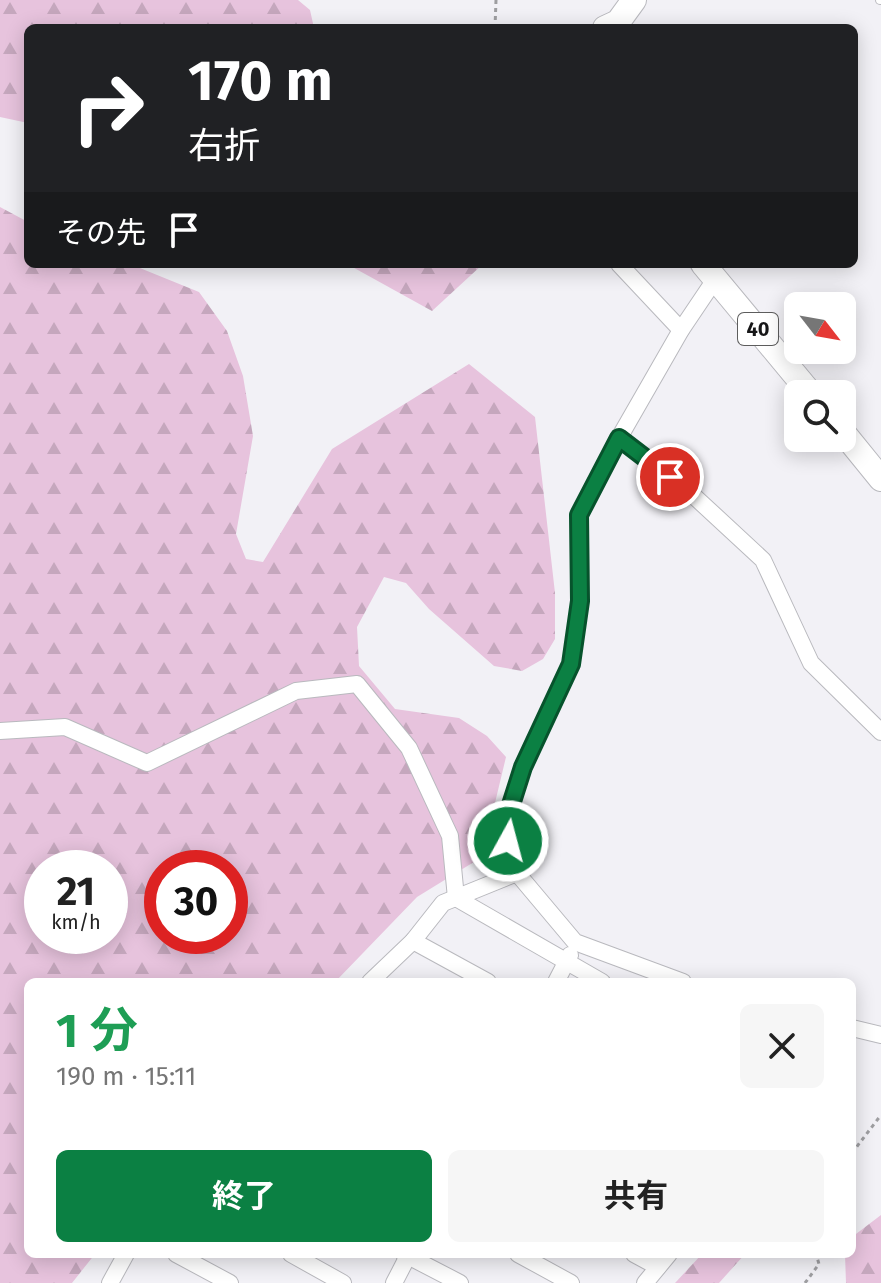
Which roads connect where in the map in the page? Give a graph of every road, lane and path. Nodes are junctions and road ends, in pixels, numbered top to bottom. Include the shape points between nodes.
1 (496, 0) edge
2 (634, 0) edge
3 (495, 24) edge
4 (616, 24) edge
5 (623, 268) edge
6 (710, 271) edge
7 (681, 330) junction
8 (800, 380) edge
9 (619, 438) junction
10 (856, 448) edge
11 (881, 479) edge
12 (0, 731) edge
13 (881, 732) edge
14 (517, 873) junction
15 (456, 898) junction
16 (413, 941) junction
17 (575, 942) junction
18 (567, 963) junction
19 (375, 978) edge
20 (481, 978) edge
21 (558, 978) edge
22 (595, 978) edge
23 (672, 978) edge
24 (856, 1029) edge
25 (881, 1035) edge
26 (881, 1115) edge
27 (856, 1148) edge
28 (124, 1258) edge
29 (183, 1258) edge
30 (298, 1258) edge
31 (406, 1258) edge
32 (413, 1258) edge
33 (525, 1258) edge
34 (817, 1258) edge
35 (663, 1261) edge
36 (110, 1283) edge
37 (230, 1283) edge
38 (343, 1283) edge
39 (394, 1283) edge
40 (460, 1283) edge
41 (571, 1283) edge
42 (645, 1283) edge
43 (805, 1283) edge

1 - 3 path
2 - 4 main road
5 - 7 street
6 - 7 street
6 - 8 main road, 40
7 - 9 street
9 - 13 street via 695,497 763,560 811,663
9 - 14 street via 579,515 580,601 571,664 523,767 509,811 508,841
10 - 11 main road
12 - 15 street via 65,727 147,763 296,691 357,684 409,748 450,836
14 - 15 street
14 - 17 street
15 - 16 street via 443,903
15 - 18 street
16 - 19 street
16 - 20 street
17 - 18 street
17 - 23 street
18 - 21 street
18 - 22 street
24 - 25 street
26 - 27 path
28 - 36 street
29 - 37 street
30 - 38 street
31 - 39 street
32 - 40 street
33 - 41 street
34 - 43 path via 819,1264
35 - 42 street

